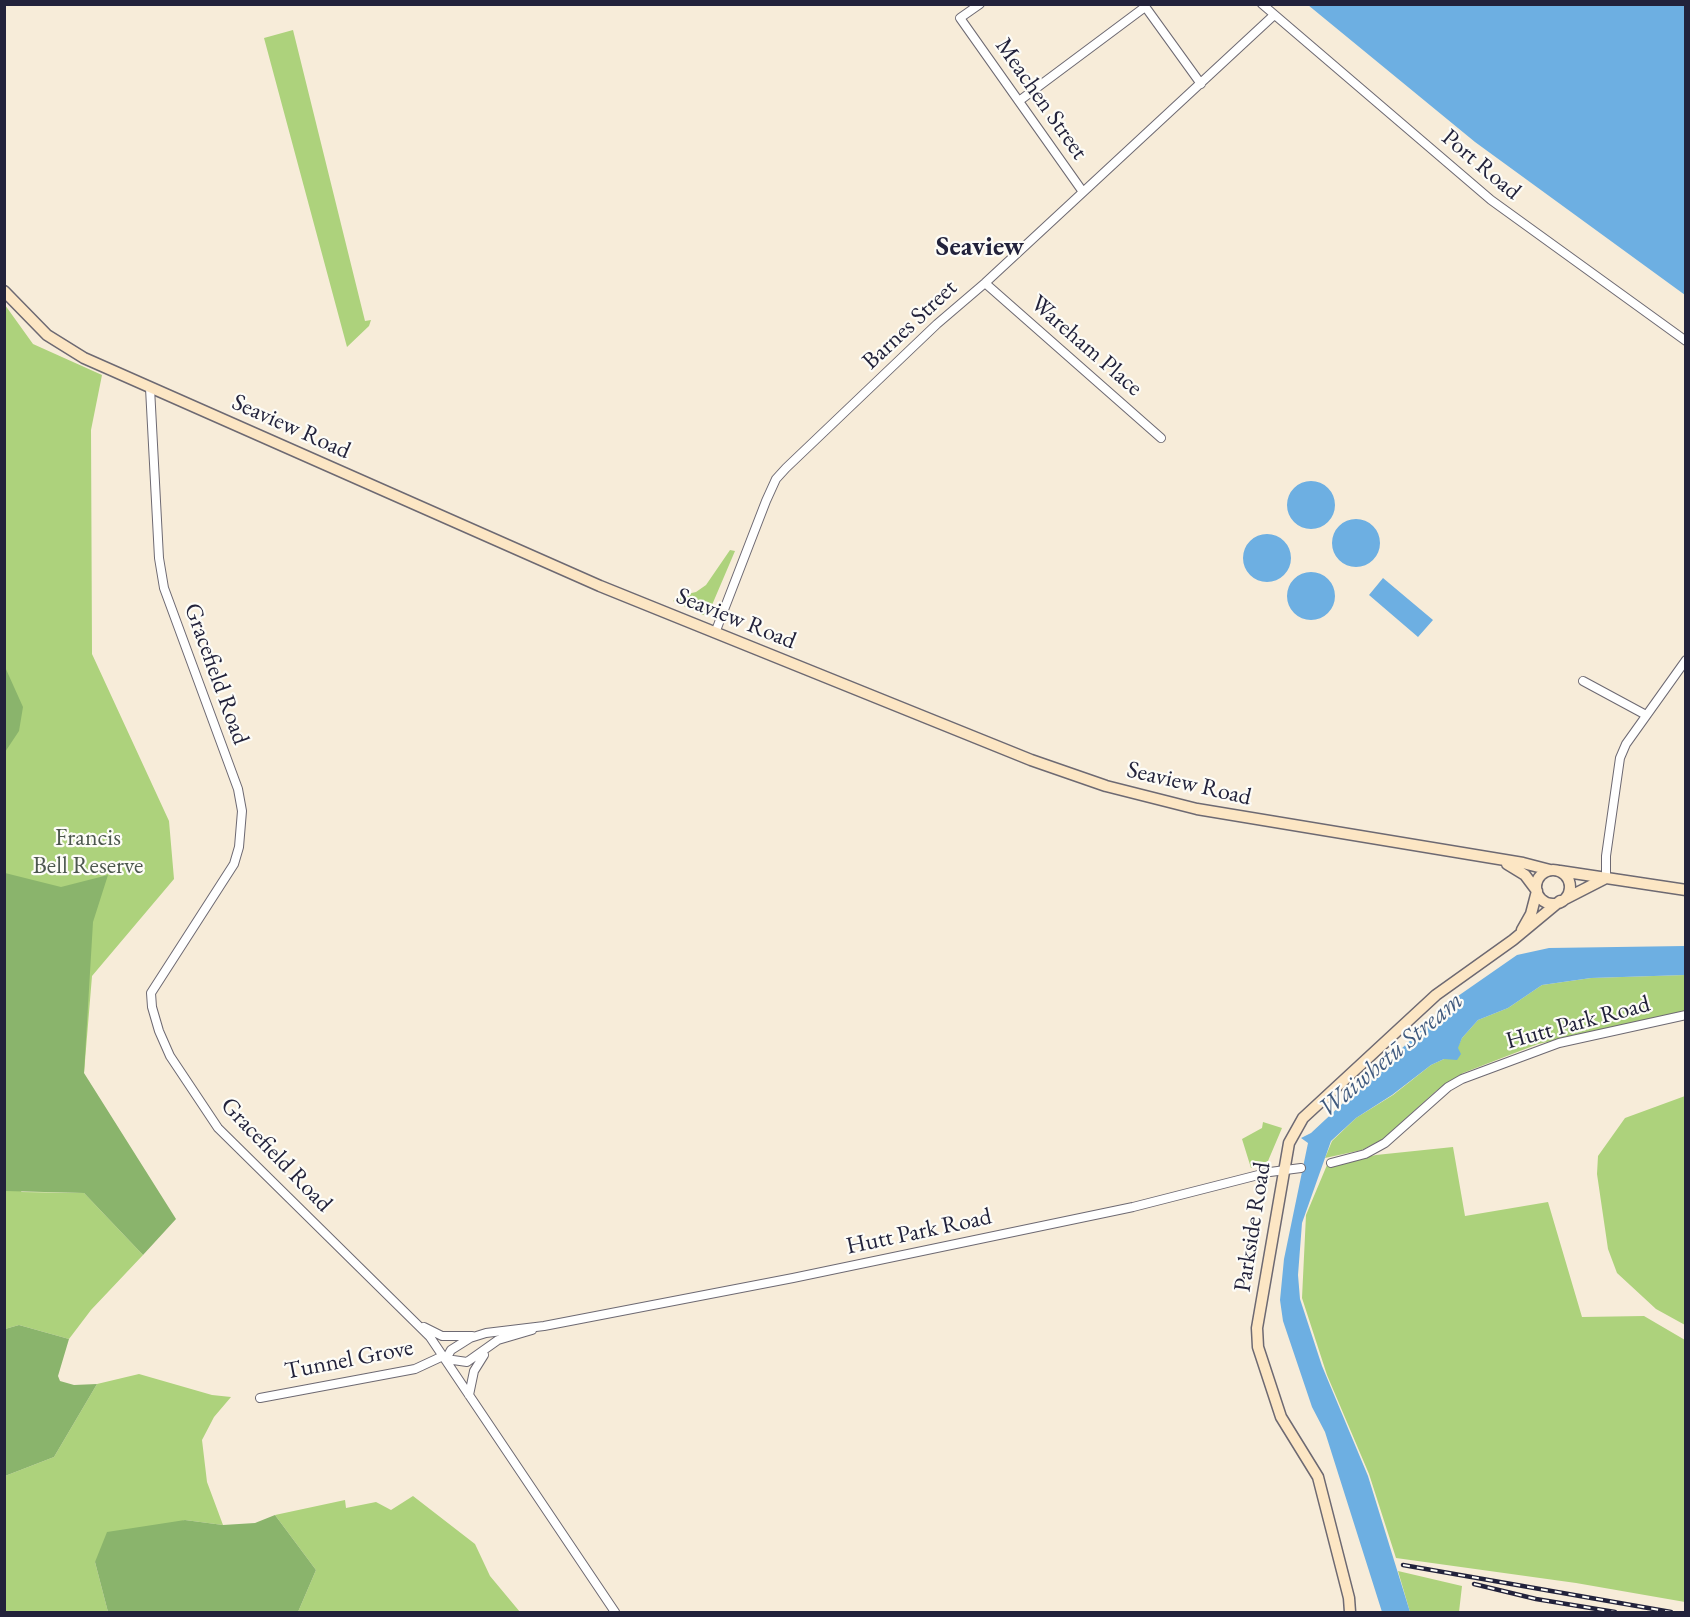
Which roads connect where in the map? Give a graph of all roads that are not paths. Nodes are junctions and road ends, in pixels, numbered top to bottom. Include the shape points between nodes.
1 (980, 4) edge
2 (1262, 4) edge
3 (1144, 6) edge
4 (1273, 16) junction
5 (1201, 84) junction
6 (1019, 101) junction
7 (1083, 192) junction
8 (985, 283) junction
9 (4, 291) edge
10 (1686, 341) edge
11 (150, 387) junction
12 (1161, 438) dead end
13 (715, 633) junction
14 (1686, 660) edge
15 (1583, 681) dead end
16 (1646, 715) junction
17 (1501, 860) junction
18 (1555, 871) junction
19 (1605, 879) junction
20 (1537, 891) junction
21 (1686, 891) edge
22 (1562, 900) junction
23 (1520, 935) junction
24 (1686, 1015) edge
25 (1331, 1163) dead end
26 (1302, 1168) dead end
27 (1283, 1171) junction
28 (417, 1323) junction
29 (544, 1326) junction
30 (476, 1336) junction
31 (490, 1347) junction
32 (445, 1358) junction
33 (469, 1395) junction
34 (260, 1398) dead end
35 (615, 1612) edge
36 (1350, 1612) edge

1 - 6 street, Meachen Street via 960,18
2 - 4 street, Port Road
3 - 5 street
3 - 6 street
4 - 5 street, Barnes Street
4 - 10 street, Port Road via 1491,200
5 - 7 street, Barnes Street
6 - 7 street, Meachen Street
7 - 8 street, Barnes Street
8 - 12 street, Wareham Place
8 - 13 street, Barnes Street via 780,474
9 - 11 main road, Seaview Road via 37,326 69,351
11 - 13 main road, Seaview Road
11 - 28 street, Gracefield Road via 158,548 164,588 238,789 242,811 234,864 155,983 152,1008 170,1056 218,1128
13 - 17 main road, Seaview Road via 1031,760 1130,793 1231,816
14 - 16 street
15 - 16 street
16 - 19 street via 1620,758
17 - 18 main road, Seaview Road
17 - 20 main road, Seaview Road via 1525,875
18 - 19 main road, Seaview Road
18 - 20 main road via 1540,876
18 - 22 main road via 1569,882 1569,891
19 - 21 main road, Seaview Road
19 - 22 main road
20 - 22 main road via 1545,901
20 - 23 main road
22 - 23 main road, Parkside Road
23 - 27 main road, Parkside Road via 1436,995 1303,1118 1289,1143
24 - 25 street, Hutt Park Road via 1559,1043 1462,1079 1385,1143 1365,1154
26 - 27 street, Hutt Park Road
27 - 29 street, Hutt Park Road via 1070,1221
27 - 36 main road, Parkside Road via 1257,1328 1258,1347 1281,1417 1318,1477
28 - 30 street, Hutt Park Road via 442,1336
28 - 32 street, Gracefield Road
29 - 30 street, Hutt Park Road
29 - 31 street, Hutt Park Road via 498,1340
30 - 32 street, Hutt Park Road via 451,1350
31 - 32 street, Hutt Park Road via 467,1362
31 - 33 street via 474,1371
32 - 33 street, Gracefield Road
32 - 34 street, Tunnel Grove via 415,1369
33 - 35 street, Gracefield Road

